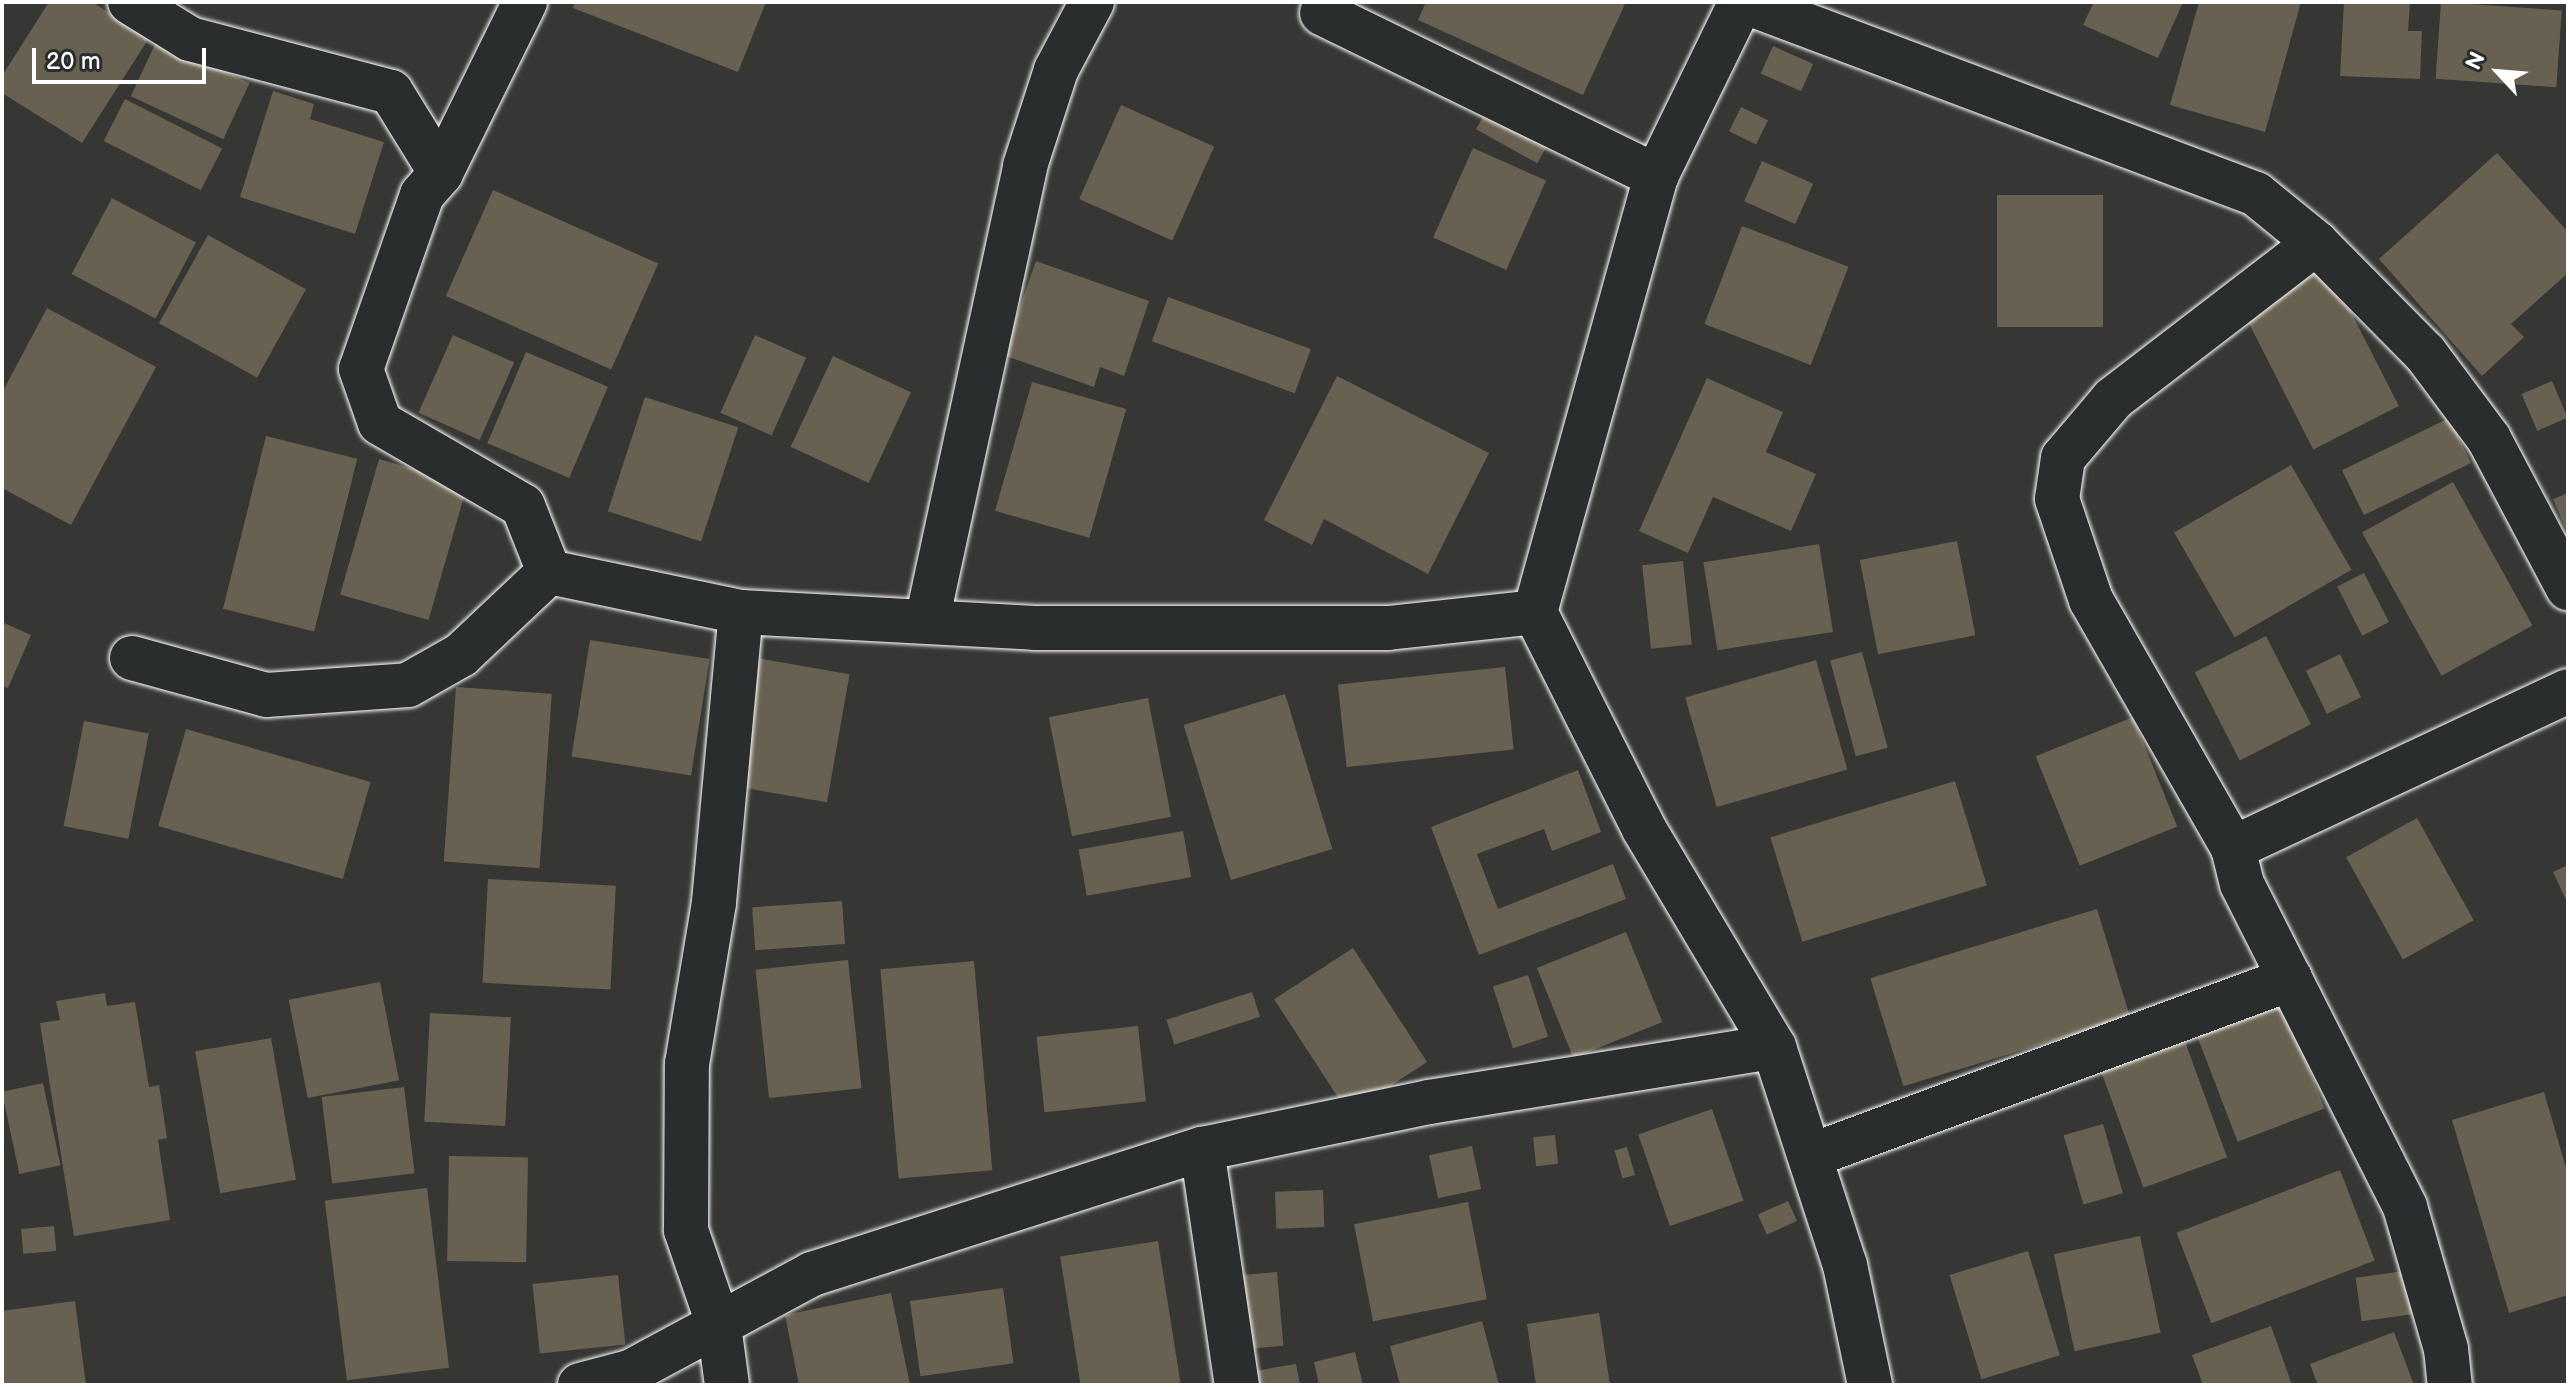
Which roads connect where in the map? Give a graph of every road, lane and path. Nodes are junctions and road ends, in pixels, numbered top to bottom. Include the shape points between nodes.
1 (130, 2) edge
2 (525, 2) edge
3 (1092, 2) edge
4 (1743, 2) edge
5 (1322, 13) dead end
6 (441, 173) junction
7 (1656, 176) junction
8 (2316, 243) junction
9 (549, 572) junction
10 (2568, 588) edge
11 (741, 612) junction
12 (1535, 612) junction
13 (927, 621) junction
14 (132, 658) dead end
15 (2568, 691) edge
16 (2233, 848) junction
17 (2290, 979) junction
18 (1774, 1047) junction
19 (1202, 1149) junction
20 (1810, 1156) junction
21 (719, 1326) junction
22 (580, 1385) edge
23 (727, 1385) edge
24 (1237, 1385) edge
25 (1870, 1385) edge
26 (2450, 1385) edge

1 - 6 street via 190,39 391,92
2 - 6 street
3 - 13 street via 1056,70 1025,166
4 - 7 street
4 - 8 street via 2256,194
5 - 7 street
6 - 9 street via 422,195 361,369 380,423 523,506
7 - 12 street
8 - 10 street via 2425,353 2489,439
8 - 16 street via 2113,399 2063,458 2057,499 2091,600
9 - 11 street
9 - 14 street via 461,655 408,685 266,695
11 - 13 street
11 - 21 street via 714,902 687,1064 686,1230
12 - 13 street via 1388,628 1035,628
12 - 18 street via 1644,829
15 - 16 street
16 - 17 street via 2242,884
17 - 20 street
17 - 26 street via 2405,1207 2446,1349
18 - 19 street via 1429,1102
18 - 20 street
19 - 21 street via 812,1274
19 - 24 street
20 - 25 street via 1845,1265
21 - 22 street via 630,1372
21 - 23 street

